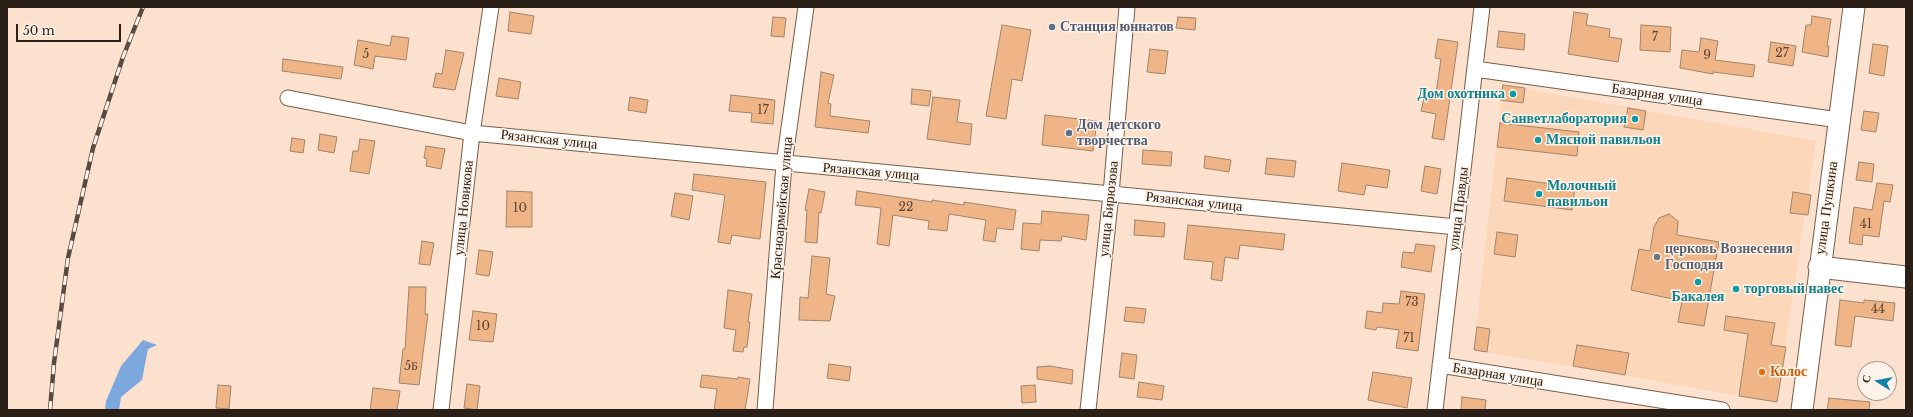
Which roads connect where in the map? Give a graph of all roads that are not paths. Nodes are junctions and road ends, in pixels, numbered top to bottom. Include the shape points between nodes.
1 (491, 7) edge
2 (806, 7) edge
3 (1127, 7) edge
4 (1482, 7) edge
5 (1854, 7) edge
6 (1475, 70) junction
7 (288, 98) dead end
8 (1839, 120) junction
9 (472, 133) junction
10 (784, 164) junction
11 (1111, 194) junction
12 (1457, 227) junction
13 (1819, 267) junction
14 (1906, 277) edge
15 (1440, 366) junction
16 (441, 410) edge
17 (765, 410) edge
18 (1088, 410) edge
19 (1435, 410) edge
20 (1722, 410) edge
21 (1802, 410) edge

1 - 9 street, улица Новикова
2 - 10 street, Красноармейская улица
3 - 11 street, улица Бирюзова
4 - 6 street, улица Правды
5 - 8 main road, улица Пушкина
6 - 8 street, Базарная улица
6 - 12 street, улица Правды
7 - 9 street, Рязанская улица
8 - 13 main road, улица Пушкина
9 - 10 street, Рязанская улица
9 - 16 street, улица Новикова
10 - 11 street, Рязанская улица
10 - 17 street, Красноармейская улица
11 - 12 street, Рязанская улица
11 - 18 street, улица Бирюзова
12 - 15 street, улица Правды
13 - 14 main road
13 - 21 main road, улица Пушкина
15 - 19 street, улица Правды
15 - 20 street, Базарная улица

